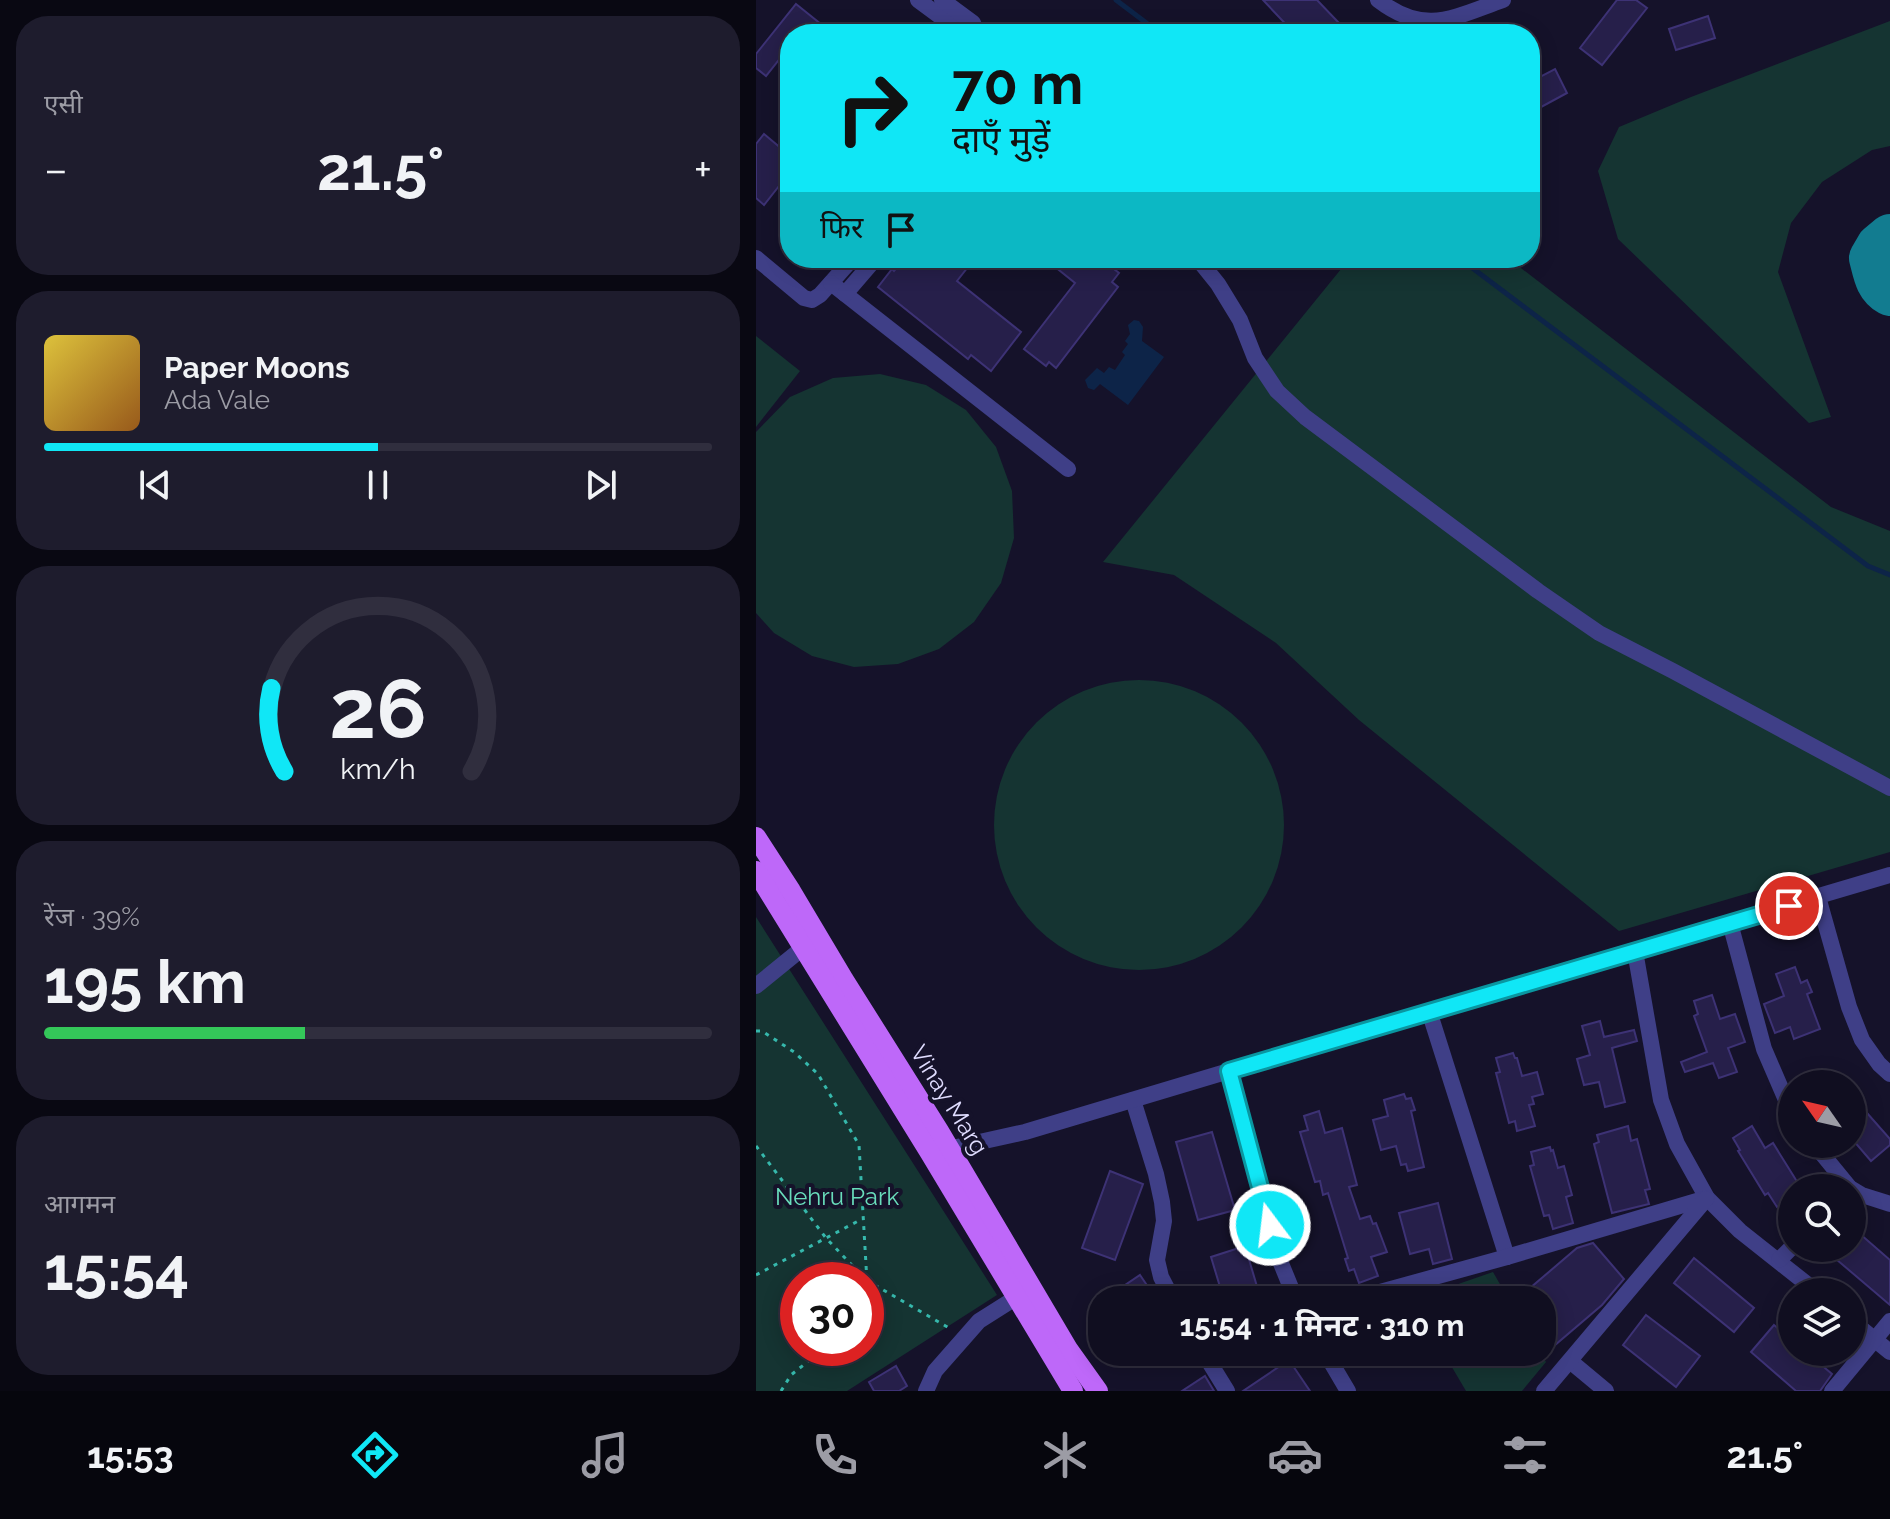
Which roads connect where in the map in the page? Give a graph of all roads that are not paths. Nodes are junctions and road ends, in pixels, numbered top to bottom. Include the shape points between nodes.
1 (918, 0) edge
2 (942, 0) edge
3 (1378, 0) edge
4 (1503, 0) edge
5 (950, 24) edge
6 (973, 24) edge
7 (756, 258) edge
8 (844, 268) edge
9 (867, 268) edge
10 (1205, 268) edge
11 (831, 283) junction
12 (845, 294) junction
13 (1068, 469) dead end
14 (1890, 788) edge
15 (756, 837) edge
16 (756, 871) edge
17 (1890, 875) edge
18 (1818, 897) junction
19 (1730, 923) junction
20 (804, 947) junction
21 (1635, 951) junction
22 (756, 986) edge
23 (1429, 1011) junction
24 (1229, 1071) junction
25 (1890, 1074) edge
26 (1778, 1082) edge
27 (1133, 1100) junction
28 (940, 1151) junction
29 (1826, 1158) edge
30 (1839, 1174) edge
31 (1866, 1196) edge
32 (1707, 1198) junction
33 (1890, 1204) edge
34 (1507, 1257) junction
35 (1778, 1259) edge
36 (1781, 1262) edge
37 (1800, 1278) edge
38 (1166, 1286) edge
39 (1290, 1286) edge
40 (1402, 1286) edge
41 (1017, 1297) junction
42 (1890, 1321) edge
43 (1866, 1332) edge
44 (1874, 1339) junction
45 (1890, 1352) edge
46 (1570, 1361) junction
47 (1212, 1366) edge
48 (1333, 1366) edge
49 (926, 1391) edge
50 (1073, 1391) edge
51 (1098, 1391) edge
52 (1227, 1391) edge
53 (1348, 1391) edge
54 (1544, 1391) edge
55 (1606, 1391) edge
56 (1832, 1391) edge

1 - 5 street
2 - 6 street
3 - 4 street via 1421,22 1449,19
7 - 11 street via 804,298 812,300
8 - 11 street
9 - 12 street
10 - 14 street via 1277,391 1305,417 1599,633
11 - 12 street
12 - 13 street
15 - 28 main road, Vinay Marg
16 - 20 main road, Vinay Marg
17 - 18 street
18 - 19 street
18 - 25 street via 1862,1040
19 - 21 street
19 - 26 street
20 - 22 street
20 - 28 main road, Vinay Marg
21 - 23 street
21 - 32 street via 1661,1100 1677,1144
23 - 24 street
23 - 34 street
24 - 27 street
24 - 39 street
27 - 28 street
27 - 38 street via 1162,1202 1157,1260
28 - 41 main road, Vinay Marg
28 - 51 main road, Vinay Marg
29 - 30 street
31 - 33 street
32 - 34 street
32 - 35 street
32 - 46 street
34 - 40 street
36 - 37 street
41 - 49 street via 979,1321 935,1371
41 - 50 main road, Vinay Marg
42 - 44 street
43 - 44 street
44 - 45 street
44 - 56 street
46 - 54 street
46 - 55 street
47 - 52 street
48 - 53 street

